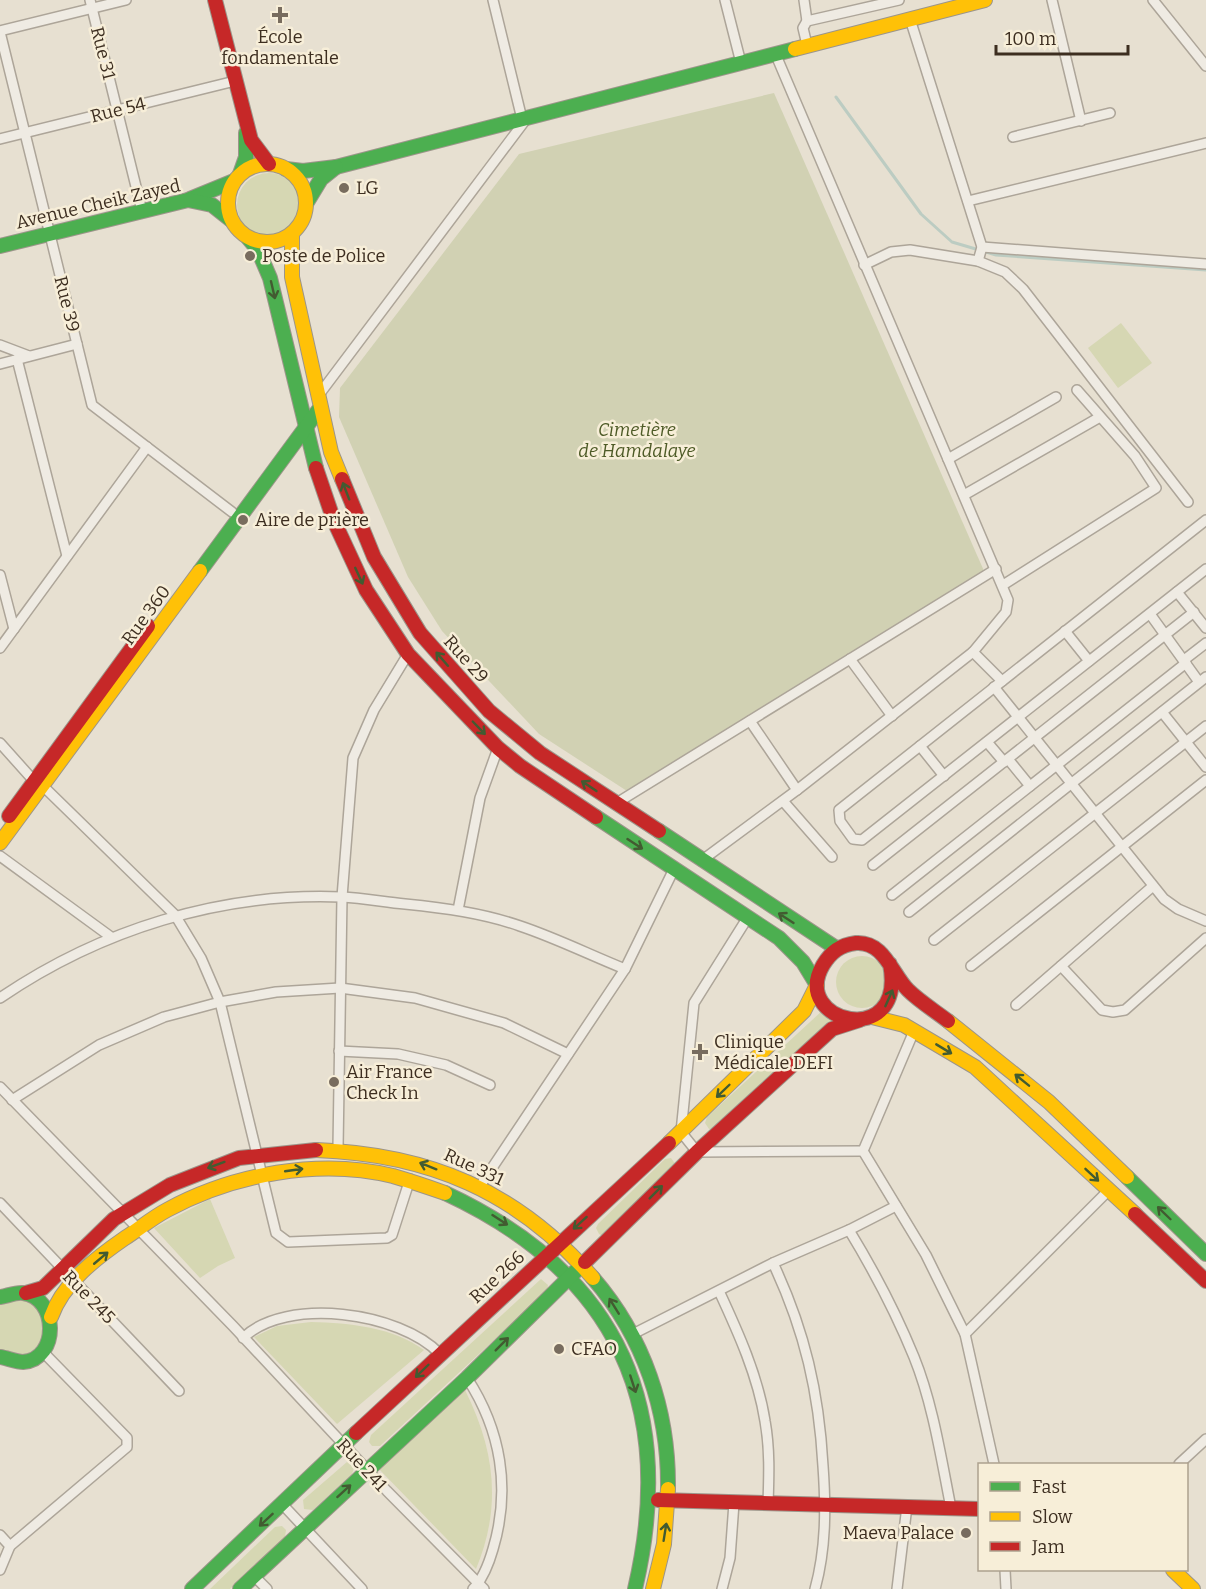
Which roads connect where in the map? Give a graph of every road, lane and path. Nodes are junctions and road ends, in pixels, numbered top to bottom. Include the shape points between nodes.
1 (126, 0) edge
2 (215, 0) edge
3 (493, 0) edge
4 (725, 0) edge
5 (804, 0) edge
6 (898, 0) edge
7 (986, 0) edge
8 (1052, 0) edge
9 (1153, 0) edge
10 (91, 4) edge
11 (910, 19) junction
12 (807, 21) junction
13 (0, 31) edge
14 (807, 45) junction
15 (776, 53) junction
16 (741, 63) junction
17 (1206, 66) edge
18 (235, 81) junction
19 (117, 110) junction
20 (1110, 112) dead end
21 (524, 118) junction
22 (1081, 121) junction
23 (247, 127) junction
24 (25, 133) junction
25 (1013, 137) dead end
26 (0, 139) edge
27 (1206, 143) edge
28 (269, 164) junction
29 (336, 167) junction
30 (286, 169) junction
31 (237, 178) junction
32 (188, 200) junction
33 (968, 201) junction
34 (307, 202) junction
35 (142, 212) junction
36 (232, 222) junction
37 (50, 234) junction
38 (292, 234) junction
39 (248, 238) junction
40 (0, 246) edge
41 (982, 247) junction
42 (978, 261) junction
43 (864, 264) junction
44 (1206, 264) edge
45 (77, 344) junction
46 (0, 345) edge
47 (30, 356) junction
48 (17, 359) junction
49 (0, 364) edge
50 (1077, 390) dead end
51 (1056, 397) dead end
52 (318, 399) junction
53 (1100, 417) junction
54 (303, 422) junction
55 (147, 447) junction
56 (948, 459) junction
57 (964, 495) junction
58 (1188, 502) dead end
59 (232, 512) junction
60 (1206, 520) edge
61 (67, 556) junction
62 (996, 568) junction
63 (1206, 569) edge
64 (0, 575) edge
65 (1003, 585) junction
66 (1177, 592) junction
67 (1194, 612) junction
68 (1150, 614) junction
69 (14, 628) junction
70 (1206, 628) edge
71 (1065, 631) junction
72 (1165, 635) junction
73 (1206, 643) edge
74 (0, 648) edge
75 (973, 652) junction
76 (408, 654) junction
77 (850, 658) junction
78 (1089, 662) junction
79 (1184, 662) junction
80 (1203, 680) edge
81 (998, 684) junction
82 (1162, 712) junction
83 (892, 716) junction
84 (1018, 717) junction
85 (750, 720) junction
86 (1206, 726) edge
87 (1035, 738) junction
88 (987, 742) junction
89 (1186, 742) junction
90 (0, 743) edge
91 (920, 746) junction
92 (498, 748) junction
93 (1006, 760) junction
94 (1057, 765) junction
95 (1206, 767) edge
96 (944, 776) junction
97 (1206, 780) edge
98 (1071, 783) junction
99 (39, 784) junction
100 (1030, 786) junction
101 (797, 790) junction
102 (783, 801) junction
103 (615, 804) junction
104 (1095, 813) junction
105 (0, 828) edge
106 (0, 843) edge
107 (1122, 846) junction
108 (0, 856) edge
109 (832, 857) dead end
110 (700, 861) junction
111 (873, 865) dead end
112 (674, 869) junction
113 (1153, 885) junction
114 (892, 895) dead end
115 (342, 897) junction
116 (458, 910) junction
117 (909, 912) dead end
118 (175, 915) junction
119 (748, 917) junction
120 (1206, 921) edge
121 (111, 937) junction
122 (1206, 938) edge
123 (934, 940) dead end
124 (836, 948) junction
125 (890, 964) junction
126 (970, 966) dead end
127 (1061, 966) junction
128 (625, 969) junction
129 (817, 985) junction
130 (340, 987) junction
131 (0, 998) edge
132 (220, 1002) junction
133 (1016, 1005) dead end
134 (867, 1018) junction
135 (914, 1031) junction
136 (339, 1051) junction
137 (568, 1054) junction
138 (490, 1085) dead end
139 (0, 1087) edge
140 (12, 1101) junction
141 (681, 1132) junction
142 (338, 1148) junction
143 (863, 1151) junction
144 (697, 1152) junction
145 (257, 1156) junction
146 (261, 1175) junction
147 (410, 1179) junction
148 (480, 1186) junction
149 (1109, 1190) junction
150 (0, 1203) edge
151 (896, 1206) junction
152 (123, 1212) junction
153 (137, 1228) junction
154 (849, 1230) junction
155 (559, 1243) junction
156 (1206, 1254) edge
157 (546, 1256) junction
158 (773, 1263) junction
159 (581, 1266) junction
160 (62, 1269) junction
161 (569, 1278) junction
162 (74, 1281) junction
163 (1206, 1281) edge
164 (719, 1291) junction
165 (26, 1293) junction
166 (3, 1294) edge
167 (51, 1317) junction
168 (965, 1334) junction
169 (631, 1335) junction
170 (243, 1338) junction
171 (43, 1352) junction
172 (440, 1354) junction
173 (0, 1358) edge
174 (467, 1378) junction
175 (179, 1391) dead end
176 (1206, 1439) edge
177 (345, 1446) junction
178 (994, 1463) edge
179 (1180, 1463) edge
180 (368, 1469) junction
181 (650, 1499) junction
182 (668, 1501) junction
183 (734, 1503) junction
184 (768, 1504) junction
185 (826, 1504) junction
186 (283, 1505) junction
187 (907, 1506) junction
188 (951, 1508) junction
189 (978, 1509) edge
190 (304, 1528) junction
191 (0, 1535) edge
192 (10, 1546) junction
193 (0, 1570) edge
194 (1005, 1571) edge
195 (1175, 1571) edge
196 (254, 1576) junction
197 (479, 1587) edge
198 (192, 1589) edge
199 (240, 1589) edge
200 (267, 1589) edge
201 (362, 1589) edge
202 (635, 1589) edge
203 (653, 1589) edge
204 (722, 1589) edge
205 (815, 1589) edge
206 (897, 1589) edge
207 (1005, 1589) edge
208 (1193, 1589) edge

1 - 10 street
2 - 18 main road
3 - 21 street
4 - 16 street
5 - 12 street
6 - 12 street
7 - 11 main road
8 - 22 street
9 - 17 street
10 - 13 street
10 - 19 street, Rue 31
11 - 14 main road
11 - 33 street
12 - 14 street via 803,28
13 - 24 street, Rue 39
14 - 15 main road
15 - 16 main road
15 - 43 street
16 - 21 main road
18 - 19 street, Rue 54
18 - 23 main road
19 - 24 street, Rue 54
19 - 35 street, Rue 31
20 - 22 street
21 - 29 main road
21 - 52 street
22 - 25 street
23 - 28 main road via 251,140
23 - 31 main road via 246,157
24 - 26 street, Rue 54
24 - 37 street, Rue 39
27 - 33 street
28 - 30 main road
28 - 31 main road via 254,166
29 - 30 main road
29 - 34 main road via 321,179
30 - 34 main road via 297,177
31 - 32 main road
31 - 36 main road via 228,201
32 - 35 main road, Avenue Cheik Zayed
32 - 36 main road, Avenue Cheik Zayed via 218,206
33 - 41 street
34 - 38 main road via 303,220
35 - 37 main road, Avenue Cheik Zayed
36 - 39 main road
37 - 40 main road, Avenue Cheik Zayed
37 - 45 street, Rue 39
38 - 39 main road via 270,243
38 - 52 main road, Rue 29 via 292,277
39 -> 54 main road via 270,278
41 - 42 street
41 - 44 street
42 - 43 street via 910,250 891,252
42 - 58 street via 1005,272 1023,289
43 - 56 street
45 - 47 street
45 - 55 street, Rue 39 via 92,405
46 - 47 street
47 - 48 street
48 - 49 street
48 - 61 street
50 - 53 street
51 - 56 street
52 - 54 main road, Rue 360
103 -> 52 main road, Rue 29 via 540,753 489,711 420,633 374,557 331,452
53 - 57 street
53 - 65 street via 1135,456 1156,488
54 - 59 main road
54 -> 76 main road via 311,455 343,540 366,590
54 - 99 main road, Rue 360
55 - 59 street, Rue 39
55 - 61 street
56 - 57 street
57 - 62 street
59 - 99 main road
60 - 71 street
61 - 69 street
62 - 65 street
62 - 77 street
63 - 66 street
64 - 69 street
65 - 75 street via 1008,600 1006,612
66 - 67 street
66 - 68 street
67 - 70 street
67 - 72 street
68 - 72 street
68 - 78 street
69 - 74 street
71 - 78 street
71 - 81 street
72 - 79 street
72 - 87 street
73 - 79 street
75 - 81 street
75 - 83 street
76 -> 92 main road
76 - 115 street via 374,710 353,758
77 - 83 street
77 - 85 street
78 - 84 street
79 - 80 street
79 - 94 street
80 - 82 street
81 - 84 street
81 - 91 street
82 - 89 street
82 - 98 street
83 - 101 street
84 - 87 street
84 - 88 street
85 - 101 street
85 - 103 street
86 - 89 street
87 - 93 street
87 - 94 street
88 - 93 street
88 - 96 street
89 - 95 street
89 - 104 street
90 - 99 street
91 - 96 street
91 - 96 street via 839,810 840,821 853,839 862,840
92 -> 112 main road
92 - 116 street via 480,798
93 - 100 street
93 - 111 street
94 - 98 street
94 - 100 street
97 - 107 street
98 - 104 street
98 - 117 street
99 - 105 main road
99 - 106 main road, Rue 360
99 - 118 street
100 - 114 street
101 - 102 street
102 - 109 street
102 - 110 street
103 - 110 main road, Rue 29
104 - 107 street
104 - 123 street
107 - 113 street
107 - 126 street
108 - 121 street
124 -> 110 main road, Rue 29
112 - 119 main road
112 - 128 street
113 - 120 street via 1178,909
113 - 127 street
115 - 116 street
115 - 118 street via 295,898
115 - 130 street
116 - 128 street via 520,926
118 - 121 street
118 - 132 street via 201,958
119 - 129 main road via 779,938 803,962
119 - 141 street via 694,1003
121 - 131 street via 66,958
122 - 127 street via 1125,1010 1102,1010
124 - 125 main road via 866,945 880,952
124 - 129 main road via 821,964
134 -> 125 main road via 885,1007 892,994
156 -> 125 main road via 1049,1102 913,995
127 - 133 street
128 - 137 street
129 - 134 main road via 831,1012 850,1020
129 -> 141 main road, Rue 266 via 804,1011
130 - 132 street
130 - 136 street
130 - 137 street via 415,998 504,1023
132 - 140 street via 164,1017 99,1045
132 - 145 street
134 - 135 main road via 904,1025
134 - 144 main road via 832,1029
135 - 143 street
135 -> 149 main road via 975,1067
136 - 138 street via 398,1054 446,1065
136 - 142 street
137 - 148 street
139 - 140 street
140 - 152 street
141 - 144 street
141 -> 155 main road, Rue 266
142 - 145 main road, Rue 331
148 -> 142 main road, Rue 331 via 418,1161
143 - 144 street
143 - 151 street
159 -> 144 main road
145 - 146 street
145 -> 152 main road, Rue 331 via 221,1163 173,1183
146 -> 147 main road, Rue 331 via 343,1168
146 - 147 street via 276,1233 288,1242 387,1238 392,1234
146 - 153 main road, Rue 331 via 215,1187
147 -> 157 main road, Rue 331 via 484,1210 521,1233
148 - 155 main road, Rue 331
149 - 163 main road
149 - 168 street
150 - 160 street, Rue 245
151 - 154 street
151 - 168 street via 926,1255
152 - 153 street
152 - 160 main road, Rue 331
162 -> 153 main road, Rue 331
153 - 170 street, Rue 241
154 - 158 street
154 - 188 street via 876,1275 915,1358
155 - 157 main road, Rue 266
155 - 159 main road, Rue 331
157 - 161 main road, Rue 331
157 - 172 main road, Rue 266
158 - 164 street
158 - 185 street via 807,1348 820,1411
159 - 161 main road
169 -> 159 main road, Rue 331 via 612,1302
160 - 162 street, Rue 245
160 - 165 main road, Rue 331 via 43,1288
174 -> 161 main road
161 -> 181 main road, Rue 331 via 603,1317 626,1364 644,1421
162 - 167 main road, Rue 331 via 58,1297
162 - 175 street, Rue 245
164 - 169 street
164 - 184 street via 740,1336 765,1420
165 - 166 main road
165 - 167 main road via 42,1302
167 - 171 main road, Rue 331 via 52,1336
168 - 178 street
169 - 182 main road, Rue 331 via 659,1402 667,1448
170 - 172 street via 280,1318 347,1315 398,1327
170 - 177 street, Rue 241
171 - 173 main road via 23,1362
171 - 192 street via 127,1438 128,1447
172 -> 177 main road, Rue 266
174 - 180 main road
174 - 197 street via 496,1438 504,1478 501,1525
176 - 179 street
177 - 180 street, Rue 241
177 - 186 main road, Rue 266
190 -> 180 main road
180 - 197 street, Rue 241
181 - 182 main road
181 - 202 main road, Rue 331
182 - 183 main road
203 -> 182 main road, Rue 331
183 - 184 main road
183 - 204 street via 730,1558
184 - 185 main road
185 - 187 main road
185 - 205 street via 822,1567
186 - 190 street
186 -> 198 main road, Rue 266
187 - 188 main road
187 - 206 street
188 - 189 main road
190 - 196 main road
190 - 201 street
191 - 192 street
192 - 193 street
194 - 207 street
195 - 208 main road
196 - 199 main road
196 - 200 street

